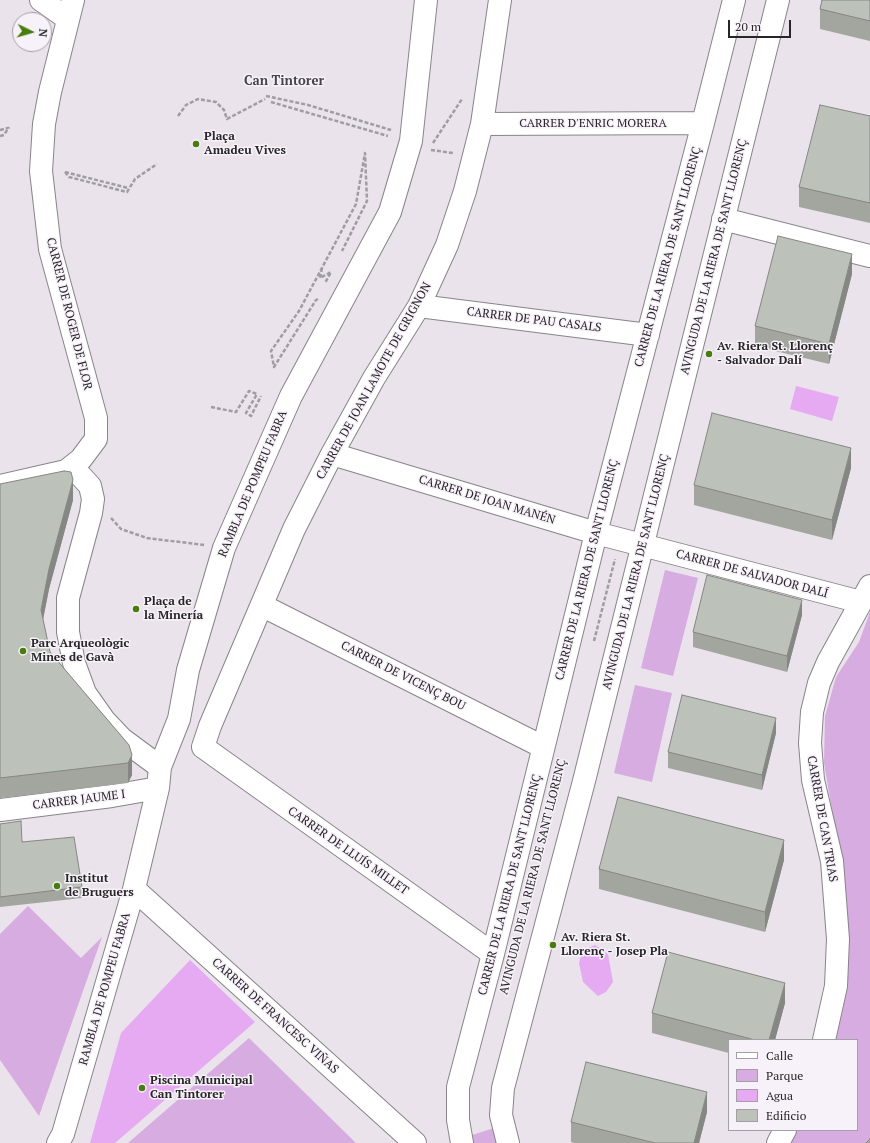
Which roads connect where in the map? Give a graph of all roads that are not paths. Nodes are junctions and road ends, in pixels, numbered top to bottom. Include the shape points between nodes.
1 (41, 0) edge
2 (426, 0) edge
3 (500, 0) edge
4 (734, 0) edge
5 (778, 0) edge
6 (70, 10) edge
7 (703, 123) junction
8 (482, 124) junction
9 (723, 219) junction
10 (870, 256) edge
11 (419, 306) junction
12 (648, 335) junction
13 (332, 454) junction
14 (66, 471) junction
15 (0, 486) edge
16 (596, 533) junction
17 (643, 545) junction
18 (866, 594) edge
19 (263, 606) junction
20 (179, 719) junction
21 (210, 726) junction
22 (543, 747) junction
23 (203, 748) junction
24 (164, 760) junction
25 (158, 788) junction
26 (0, 810) edge
27 (134, 889) junction
28 (493, 954) junction
29 (824, 1039) edge
30 (785, 1131) edge
31 (58, 1143) edge
32 (416, 1143) edge
33 (462, 1143) edge
34 (508, 1143) edge
35 (778, 1143) edge

1 - 6 street
2 - 20 street, RAMBLA DE POMPEU FABRA via 411,141 390,212 291,396 224,548 188,670
3 - 8 street, CARRER DE JOAN LAMOTE DE GRIGNON
4 - 7 street, CARRER DE LA RIERA DE SANT LLORENÇ
5 - 9 street, AVINGUDA DE LA RIERA DE SANT LLORENÇ
6 - 14 street, CARRER DE ROGER DE FLOR via 44,124 41,171 50,249 96,418 96,438 81,459
7 - 8 street, CARRER D'ENRIC MORERA
7 - 12 street, CARRER DE LA RIERA DE SANT LLORENÇ
8 - 11 street, CARRER DE JOAN LAMOTE DE GRIGNON via 454,225
9 - 10 street
9 - 17 street, AVINGUDA DE LA RIERA DE SANT LLORENÇ
11 - 12 street, CARRER DE PAU CASALS
11 - 13 street, CARRER DE JOAN LAMOTE DE GRIGNON via 374,378
12 - 16 street, CARRER DE LA RIERA DE SANT LLORENÇ
13 - 16 street, CARRER DE JOAN MANÉN
13 - 19 street, CARRER DE JOAN LAMOTE DE GRIGNON via 294,530
14 - 15 street
14 - 24 street via 79,474 90,486 93,500 68,598 68,632 74,663 84,693 122,739
16 - 17 street, CARRER DE JOAN MANÉN
16 - 22 street, CARRER DE LA RIERA DE SANT LLORENÇ
17 - 18 street, CARRER DE SALVADOR DALÍ
17 - 34 street, AVINGUDA DE LA RIERA DE SANT LLORENÇ via 503,1088 501,1115
18 - 29 street, CARRER DE CAN TRIAS via 822,676 812,712 810,743 813,780 832,861 838,939 836,986
19 - 21 street, CARRER DE JOAN LAMOTE DE GRIGNON
19 - 22 street, CARRER DE VICENÇ BOU
20 - 21 street
20 - 24 street, RAMBLA DE POMPEU FABRA
21 - 23 street, CARRER DE JOAN LAMOTE DE GRIGNON
22 - 28 street, CARRER DE LA RIERA DE SANT LLORENÇ
23 - 24 street
23 - 28 street, CARRER DE LLUÍS MILLET
24 - 25 street, RAMBLA DE POMPEU FABRA
25 - 26 street, CARRER JAUME I
25 - 27 street, RAMBLA DE POMPEU FABRA
27 - 31 street, RAMBLA DE POMPEU FABRA via 63,1134
27 - 32 street, CARRER DE FRANCESC VIÑAS
28 - 33 street, CARRER DE LA RIERA DE SANT LLORENÇ via 458,1087 458,1120
30 - 35 street

